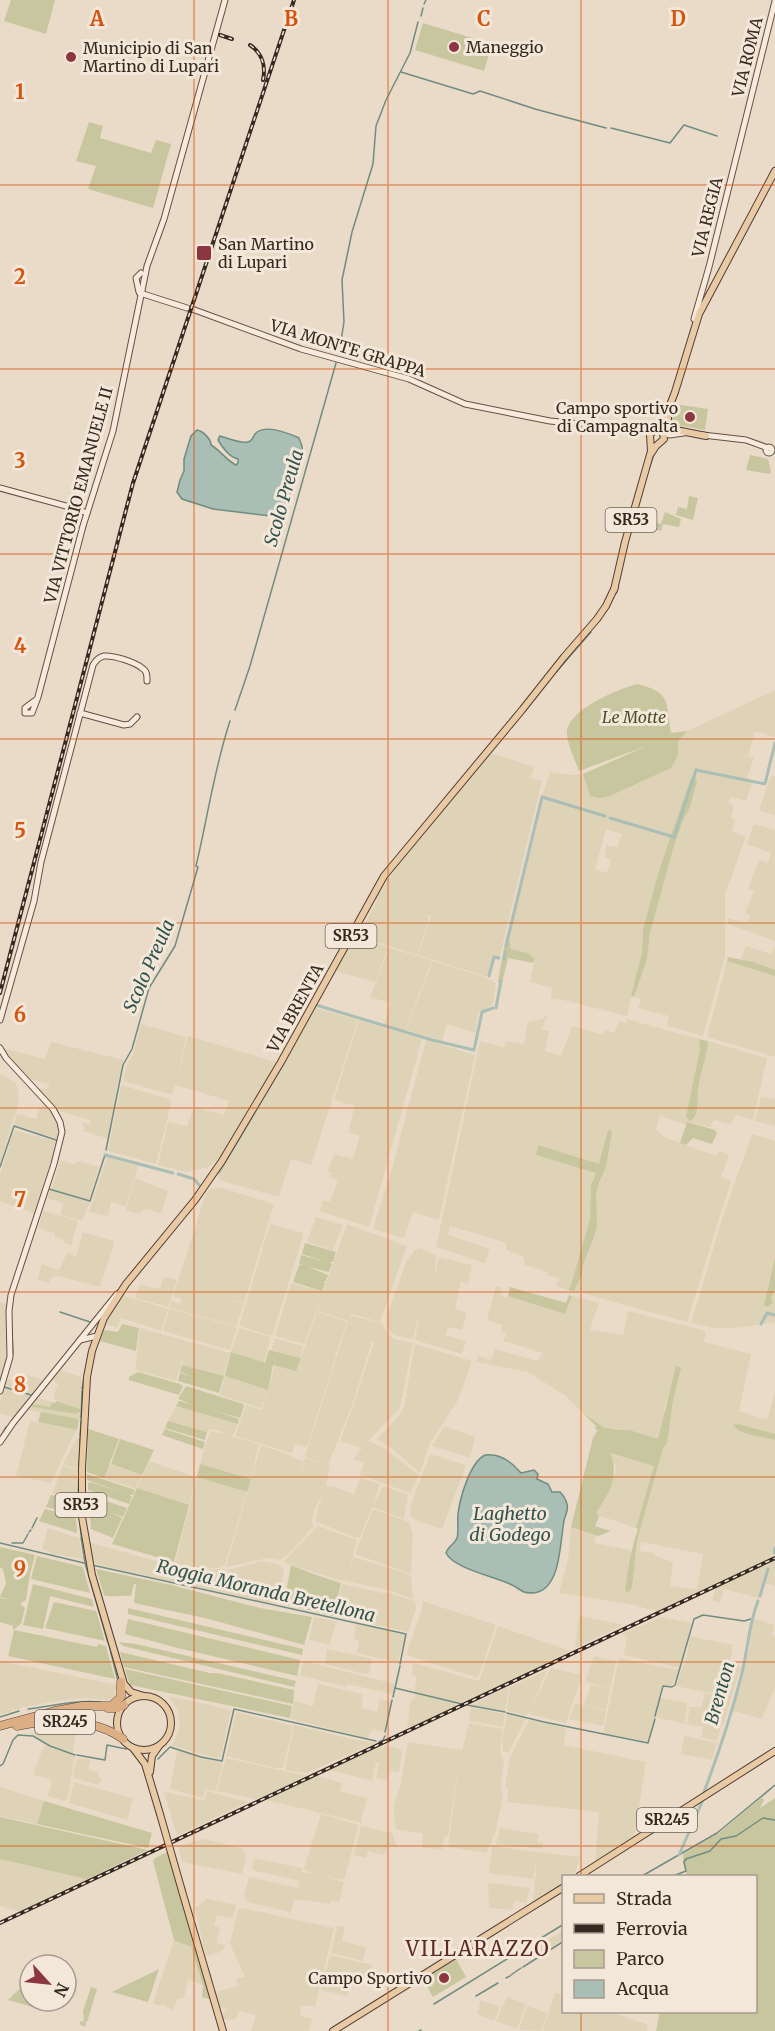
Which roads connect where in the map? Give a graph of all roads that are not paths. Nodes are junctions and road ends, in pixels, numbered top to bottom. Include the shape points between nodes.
1 (225, 0) edge
2 (775, 1) edge
3 (745, 120) joint
4 (775, 171) edge
5 (735, 248) junction
6 (731, 258) junction
7 (143, 277) junction
8 (712, 277) junction
9 (141, 292) junction
10 (703, 313) junction
11 (694, 319) joint
12 (695, 328) junction
13 (686, 356) junction
14 (670, 405) junction
15 (658, 436) junction
16 (706, 436) junction
17 (771, 450) edge
18 (0, 488) edge
19 (87, 513) junction
20 (615, 587) junction
21 (606, 606) junction
22 (599, 622) junction
23 (582, 637) junction
24 (147, 681) dead end
25 (31, 707) dead end
26 (80, 713) junction
27 (137, 717) dead end
28 (0, 1020) edge
29 (0, 1048) edge
30 (235, 1138) junction
31 (208, 1180) junction
32 (183, 1213) junction
33 (126, 1284) junction
34 (87, 1335) junction
35 (97, 1336) junction
36 (92, 1351) junction
37 (0, 1392) edge
38 (0, 1442) edge
39 (115, 1656) junction
40 (120, 1682) junction
41 (144, 1696) junction
42 (124, 1705) junction
43 (70, 1709) junction
44 (0, 1728) edge
45 (123, 1739) junction
46 (162, 1743) junction
47 (130, 1746) junction
48 (775, 1751) edge
49 (151, 1782) junction
50 (581, 1875) edge
51 (562, 1888) edge
52 (223, 2031) edge
53 (333, 2031) edge

1 - 7 main road via 164,219
2 - 3 main road, VIA ROMA
3 - 8 main road, VIA REGIA
4 - 5 main road
5 - 6 main road
5 - 8 main road via 722,270
6 - 8 main road
6 - 10 main road
7 - 9 main road, VIA VITTORIO EMANUELE II
7 - 9 main road, VIA VITTORIO EMANUELE II via 141,282 136,279
8 - 10 main road
8 - 11 main road, VIA REGIA
8 - 12 main road, SR53
9 - 15 main road, VIA MONTE GRAPPA via 301,349 419,383 462,404 550,421 639,429
9 - 19 main road, VIA VITTORIO EMANUELE II via 113,431
10 - 12 main road
11 - 13 main road
12 - 13 main road, SR53
13 - 14 main road, SR53
14 - 15 main road, SR53
14 - 16 main road via 670,427
15 - 16 main road, VIA MONTE GRAPPA
15 - 20 main road, SR53
16 - 17 main road, VIA MONTE GRAPPA via 753,442
18 - 19 main road
19 - 25 main road, VIA VITTORIO EMANUELE II via 37,699
20 - 21 main road, SR53
20 - 22 main road, SR53
21 - 22 main road
21 - 23 main road, SR53
22 - 23 main road, SR53
23 - 30 main road, VIA BRENTA / SR53 via 384,876
24 - 26 main road via 140,666 111,657 99,658 92,667
26 - 27 main road via 124,725
26 - 28 main road
29 - 37 main road via 55,1112 61,1127 61,1141 11,1295 10,1357
30 - 31 main road, VIA BRENTA / SR53
30 - 31 main road, VIA BRENTA / SR53
31 - 32 main road, VIA BRENTA / SR53
31 - 32 main road, VIA BRENTA / SR53
32 - 33 main road, VIA BRENTA / SR53
33 - 34 main road, VIA BRENTA
33 - 35 main road, SR53
34 - 35 main road
34 - 36 main road
34 - 38 main road, VIA BRENTA
35 - 36 main road, SR53
36 - 39 main road, SR53 via 85,1407 82,1517 92,1575
39 - 40 main road
39 - 41 main road, SR53 via 126,1688
40 - 42 main road via 126,1695
40 - 43 highway, SR245 via 122,1694 113,1704
41 - 42 main road
41 - 46 main road, SR53 via 159,1700 170,1713 171,1729
42 - 43 highway, SR245
42 - 45 main road via 118,1721
43 - 44 highway, SR245
44 - 45 highway, SR245 via 69,1722 108,1730
45 - 47 main road, SR53
46 - 47 main road via 148,1749
46 - 49 main road, SR53 via 151,1758
47 - 49 main road, SR53 via 141,1757
48 - 50 main road, SR245
49 - 52 main road, SR53, bridge
51 - 53 main road

